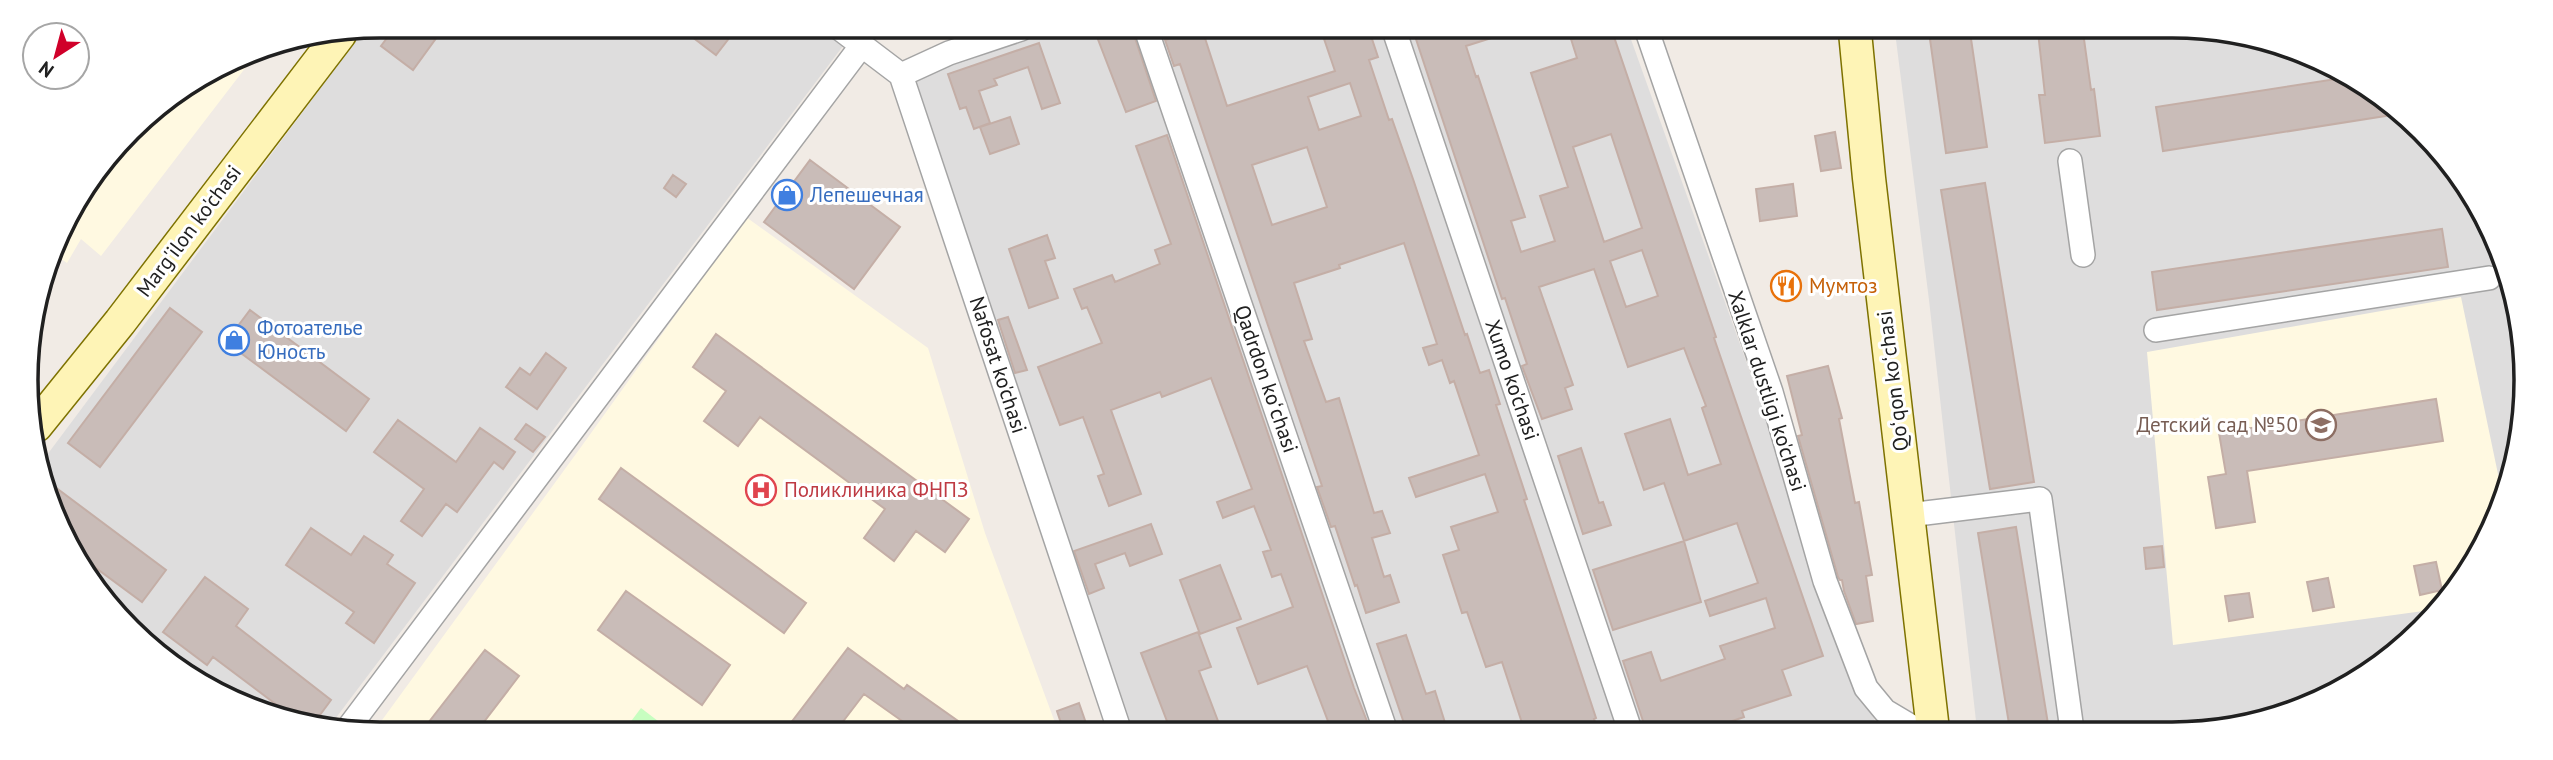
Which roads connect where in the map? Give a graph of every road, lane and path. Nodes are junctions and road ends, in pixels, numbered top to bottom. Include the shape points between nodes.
1 (853, 38) edge
2 (993, 38) edge
3 (1149, 38) edge
4 (1397, 38) edge
5 (1649, 38) edge
6 (1856, 38) edge
7 (335, 41) edge
8 (862, 45) junction
9 (901, 75) junction
10 (2070, 161) dead end
11 (2083, 255) dead end
12 (2489, 278) dead end
13 (2156, 330) dead end
14 (41, 420) edge
15 (1909, 514) junction
16 (354, 721) edge
17 (1117, 722) edge
18 (1383, 722) edge
19 (1627, 722) edge
20 (1904, 722) edge
21 (1932, 722) edge
22 (2070, 722) edge

1 - 8 street
2 - 9 street
3 - 18 street, Qadrdon koʻchasi
4 - 19 street, Xumo ko'chasi
5 - 20 street, Xalklar dustligi ko'chasi via 1771,392 1825,581 1866,688 1885,711
6 - 15 street, Qoʻqon koʻchasi
7 - 14 street, Marg'ilon ko'chasi
8 - 9 street
8 - 16 street
9 - 17 street, Nafosat ko'chasi
10 - 11 street
12 - 13 street
15 - 21 street, Qoʻqon koʻchasi
15 - 22 street via 2040,499

